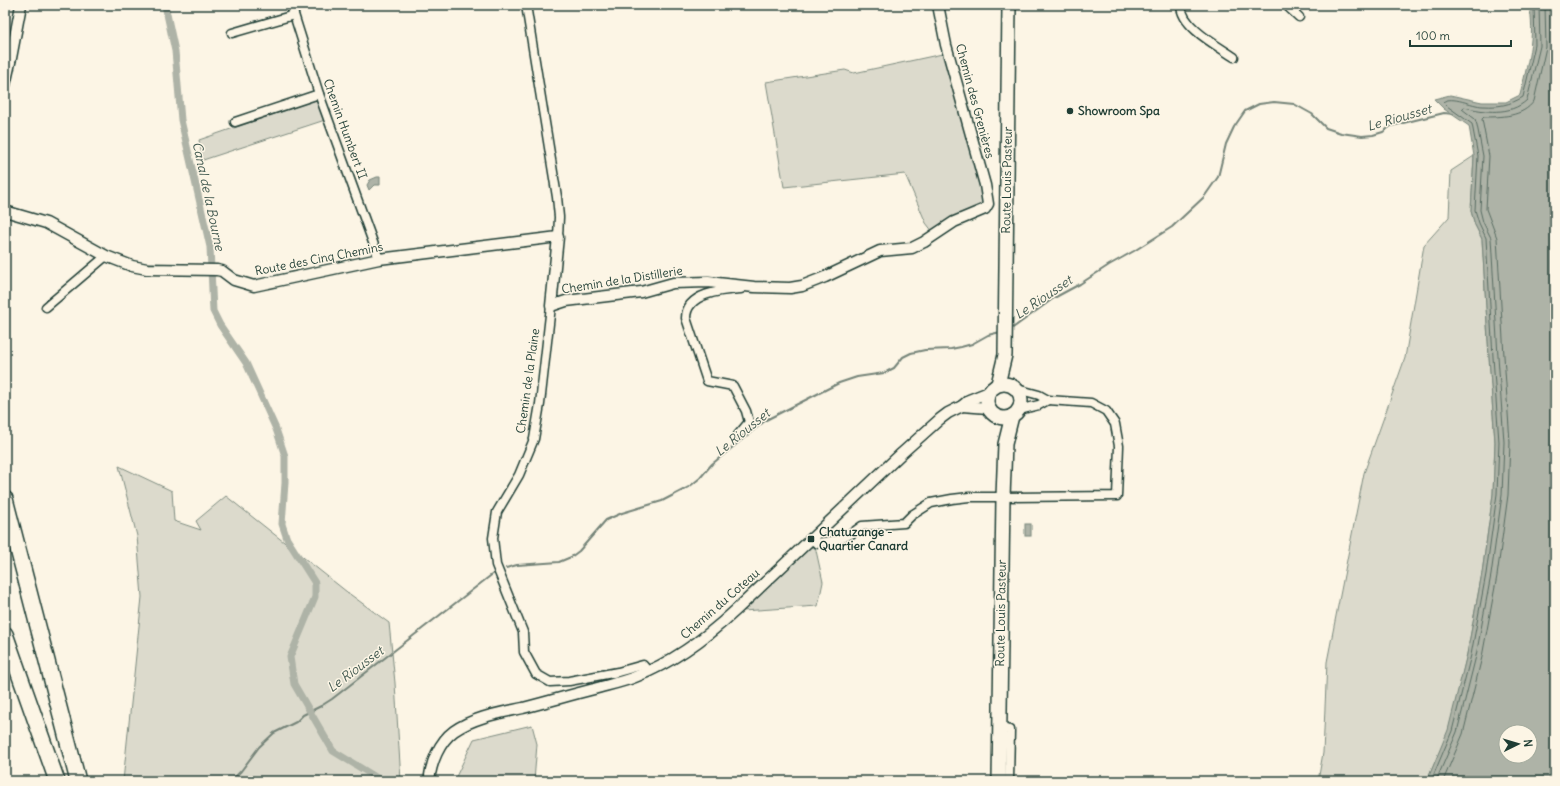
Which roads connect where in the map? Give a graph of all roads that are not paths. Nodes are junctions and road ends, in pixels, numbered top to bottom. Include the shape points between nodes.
1 (21, 5) edge
2 (291, 5) edge
3 (526, 5) edge
4 (938, 5) edge
5 (1009, 5) edge
6 (1181, 5) edge
7 (1286, 5) edge
8 (294, 15) junction
9 (1299, 17) dead end
10 (232, 33) dead end
11 (1234, 57) dead end
12 (5, 85) edge
13 (319, 94) junction
14 (236, 122) dead end
15 (988, 204) joint
16 (5, 211) edge
17 (558, 237) junction
18 (106, 256) junction
19 (379, 259) junction
20 (762, 287) junction
21 (46, 306) dead end
22 (551, 306) junction
23 (1004, 355) junction
24 (993, 388) junction
25 (1016, 388) junction
26 (1048, 400) junction
27 (962, 406) junction
28 (993, 413) junction
29 (1016, 413) junction
30 (738, 435) dead end
31 (1005, 444) junction
32 (1003, 496) junction
33 (5, 499) edge
34 (811, 539) junction
35 (5, 634) edge
36 (648, 671) junction
37 (1000, 728) junction
38 (57, 781) edge
39 (78, 781) edge
40 (429, 781) edge
41 (999, 781) edge
42 (1008, 781) edge

1 - 12 street
2 - 8 street, Chemin Humbert II
3 - 17 street, Chemin de la Plaine via 557,196
4 - 15 street, Chemin des Grenières
5 - 23 main road, Route Louis Pasteur
6 - 11 street via 1188,24
7 - 9 street
8 - 10 street
8 - 13 street, Chemin Humbert II
13 - 14 street
13 - 19 street, Chemin Humbert II
15 - 20 street, Chemin de la Distillerie via 985,209 954,222 912,248 880,251 802,286
16 - 18 street, Route des Cinq Chemins via 46,223
17 - 19 street, Route des Cinq Chemins
17 - 22 street, Chemin de la Plaine
18 - 19 street, Route des Cinq Chemins via 147,269 222,271 234,280 254,286
18 - 21 street
20 - 22 street, Chemin de la Distillerie via 708,282 673,283 641,292 566,301
20 - 30 street via 703,295 694,301 686,314 707,381 733,386 746,411 749,422
22 - 36 street, Chemin de la Plaine via 534,439 519,475 497,512 493,538 496,565 523,632 524,652 536,674 550,682 569,682 643,665
23 - 24 main road, Route Louis Pasteur
23 - 25 main road, Route Louis Pasteur
24 - 25 main road via 1006,384
24 - 27 street, Chemin du Coteau via 968,400
24 - 28 main road via 986,400
25 - 26 street
25 - 29 main road via 1021,399
26 - 29 street
26 - 32 street via 1091,403 1106,411 1115,424 1120,446 1117,496
27 - 28 street
27 - 34 street, Chemin du Coteau via 948,413 919,438
28 - 29 main road via 1005,418
28 - 31 main road, Route Louis Pasteur
29 - 31 main road, Route Louis Pasteur
31 - 32 main road, Route Louis Pasteur
32 - 34 street via 969,497 931,503 904,523 862,526 851,534 827,543 816,543
32 - 37 main road, Route Louis Pasteur
33 - 39 highway
34 - 36 street, Chemin du Coteau via 708,635 688,650
35 - 38 highway
36 - 40 street, Chemin du Coteau via 621,682 468,723 453,731 443,743 435,756
37 - 41 main road, Route Louis Pasteur
37 - 42 street via 1010,730

